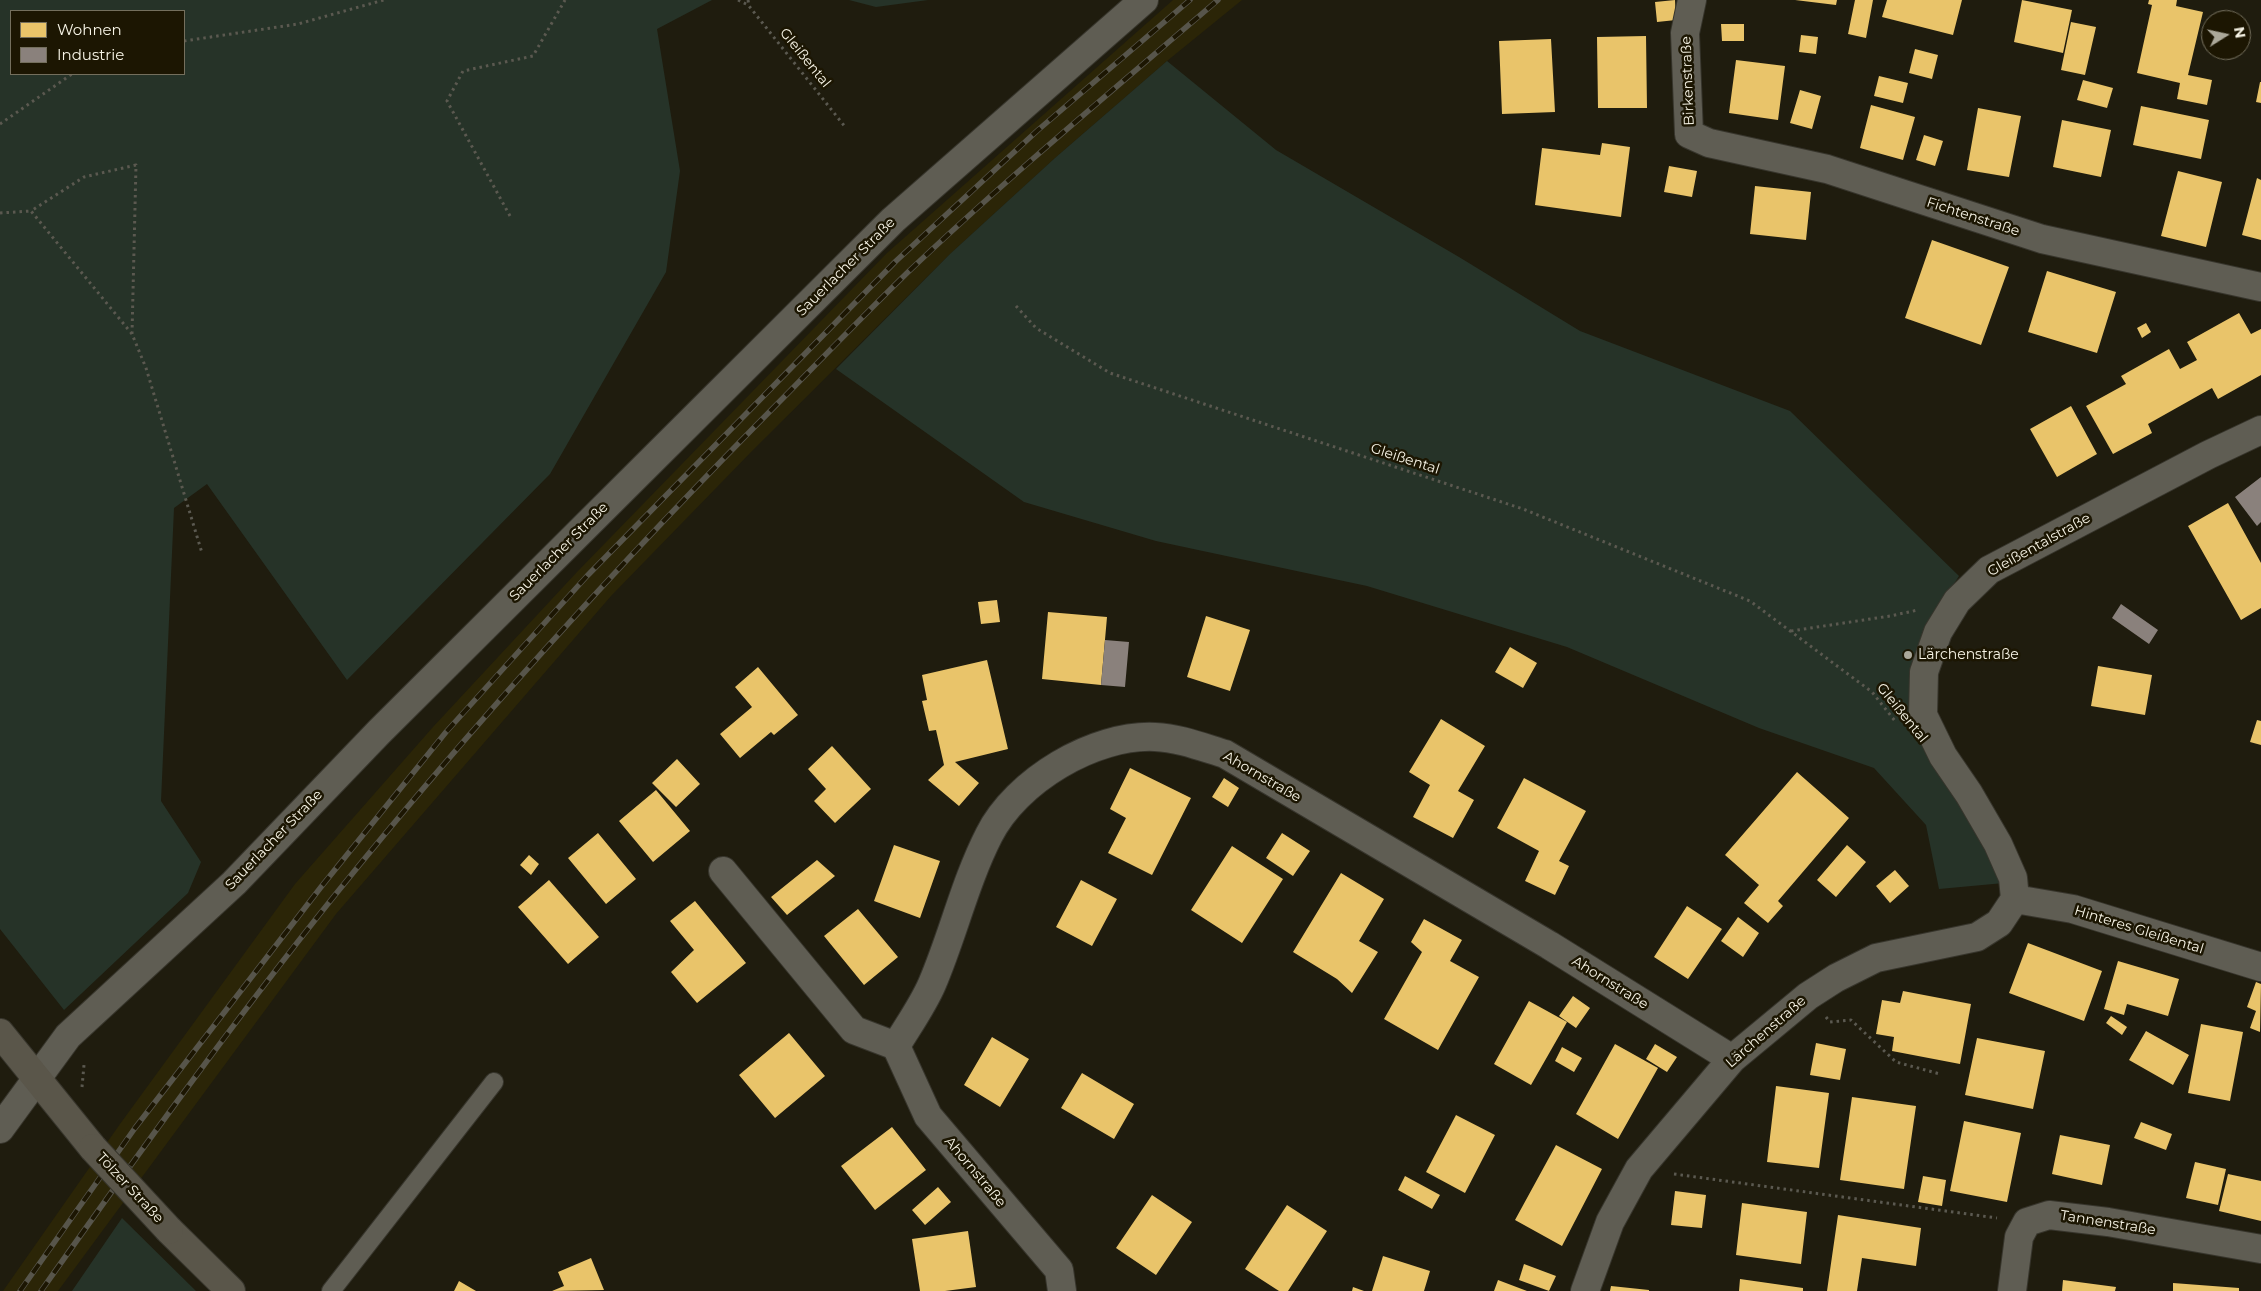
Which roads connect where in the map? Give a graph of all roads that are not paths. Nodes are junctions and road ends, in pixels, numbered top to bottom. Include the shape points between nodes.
1 (1144, 0) edge
2 (1692, 0) edge
3 (1689, 134) joint
4 (2261, 287) edge
5 (2261, 430) edge
6 (722, 871) dead end
7 (2015, 899) junction
8 (2261, 967) edge
9 (0, 1033) edge
10 (896, 1046) junction
11 (1732, 1059) junction
12 (36, 1080) junction
13 (494, 1082) dead end
14 (0, 1129) edge
15 (2261, 1249) edge
16 (231, 1291) edge
17 (331, 1291) edge
18 (1062, 1291) edge
19 (1585, 1291) edge
20 (2012, 1291) edge

1 - 12 street, Sauerlacher Straße via 893,220 379,732 234,883 68,1036
2 - 3 street, Birkenstraße via 1685,33
3 - 4 street, Fichtenstraße via 1710,143 1827,169 2042,240
5 - 7 street, Gleißentalstraße via 1989,570 1957,601 1938,632 1924,672 1923,715 1943,756 1998,844 2013,878
6 - 10 street via 854,1030
7 - 8 street, Hinteres Gleißental via 2072,909
7 - 11 street, Lärchenstraße via 1998,923 1977,937 1876,958 1836,978 1808,996
9 - 12 main road, Tölzer Straße
10 - 11 street, Ahornstraße via 932,985 989,834 1008,808 1035,781 1070,758 1102,744 1154,737 1187,742 1225,754 1548,945
10 - 18 street, Ahornstraße via 928,1116 1059,1270
11 - 19 street, Lärchenstraße via 1640,1169 1610,1222
12 - 14 street, Sauerlacher Straße
12 - 16 main road, Tölzer Straße, bridge via 93,1148
13 - 17 lane
15 - 20 street, Tannenstraße via 2049,1215 2027,1222 2019,1237

